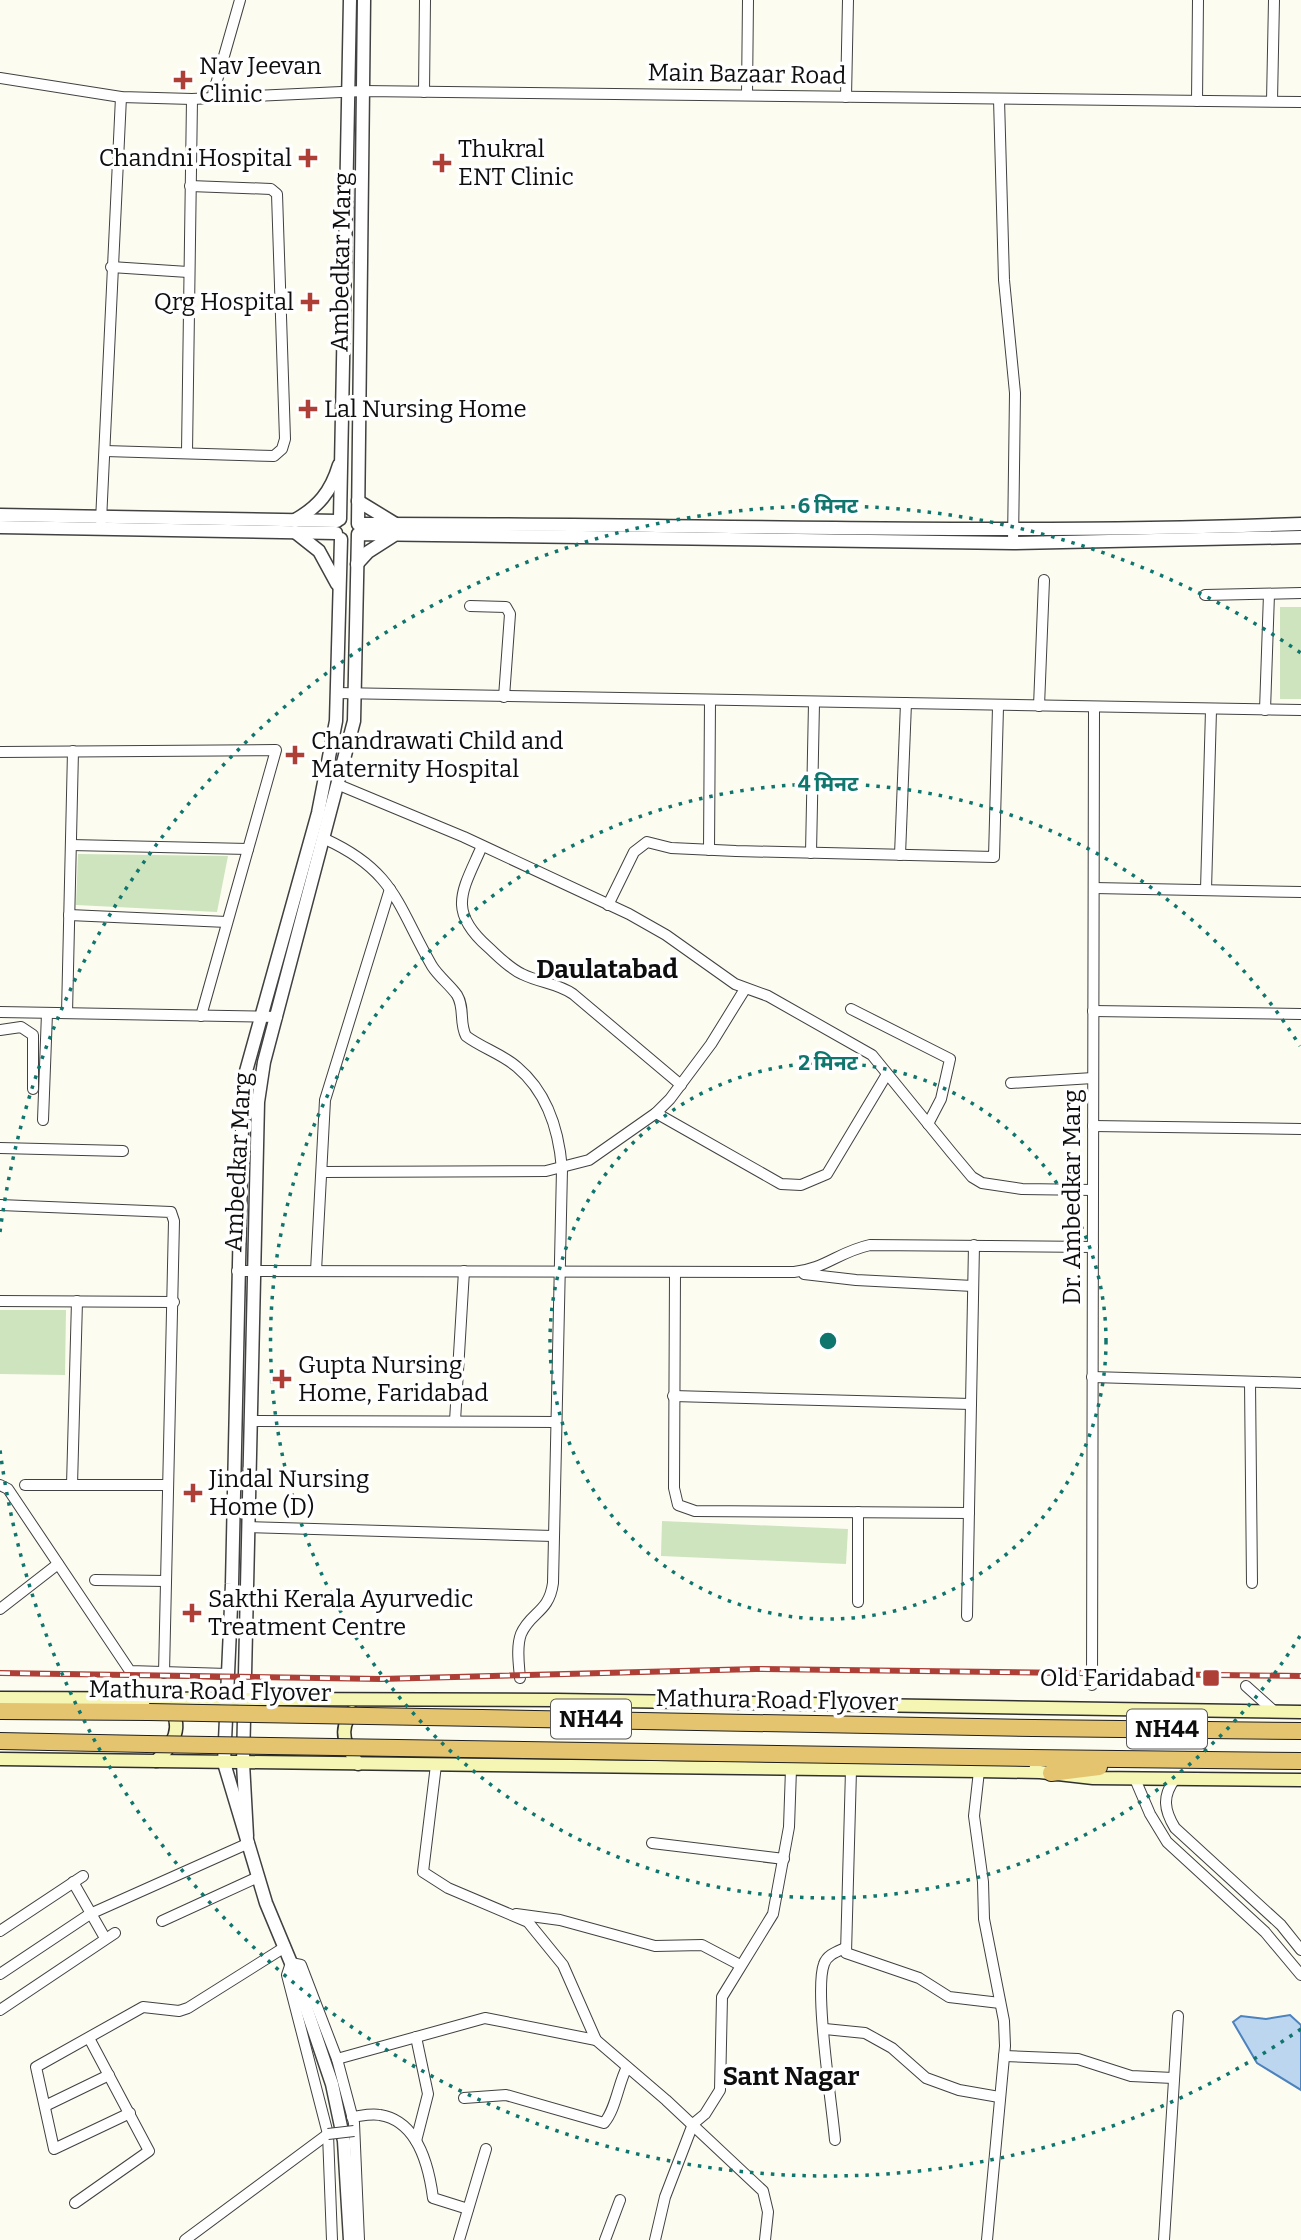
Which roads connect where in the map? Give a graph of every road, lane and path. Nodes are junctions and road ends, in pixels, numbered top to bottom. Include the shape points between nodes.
1 (240, 0) edge
2 (350, 0) edge
3 (364, 0) edge
4 (425, 0) edge
5 (748, 0) edge
6 (848, 0) edge
7 (1198, 0) edge
8 (1274, 0) edge
9 (0, 78) edge
10 (363, 91) junction
11 (349, 92) junction
12 (424, 92) junction
13 (747, 94) junction
14 (121, 97) junction
15 (846, 97) junction
16 (212, 98) junction
17 (192, 99) junction
18 (999, 99) junction
19 (1197, 101) junction
20 (1272, 101) junction
21 (1301, 102) edge
22 (190, 186) junction
23 (111, 267) junction
24 (188, 272) junction
25 (343, 449) junction
26 (104, 451) junction
27 (187, 452) junction
28 (358, 501) junction
29 (0, 516) edge
30 (101, 523) junction
31 (1301, 524) edge
32 (295, 526) junction
33 (0, 527) edge
34 (339, 528) junction
35 (358, 529) junction
36 (397, 529) junction
37 (1014, 536) junction
38 (1301, 537) edge
39 (357, 565) junction
40 (1044, 580) dead end
41 (340, 591) junction
42 (1301, 593) edge
43 (1205, 594) dead end
44 (1269, 594) junction
45 (470, 606) dead end
46 (336, 692) junction
47 (353, 693) junction
48 (504, 696) junction
49 (710, 701) junction
50 (814, 703) junction
51 (906, 703) junction
52 (1039, 706) junction
53 (998, 707) junction
54 (1094, 709) junction
55 (1211, 710) junction
56 (1265, 710) junction
57 (1301, 710) edge
58 (73, 751) junction
59 (0, 752) edge
60 (339, 785) junction
61 (325, 839) junction
62 (71, 845) junction
63 (482, 846) junction
64 (248, 849) junction
65 (709, 850) junction
66 (811, 853) junction
67 (900, 855) junction
68 (1094, 888) junction
69 (390, 889) junction
70 (1206, 890) junction
71 (1301, 892) edge
72 (608, 905) junction
73 (69, 915) junction
74 (228, 922) junction
75 (744, 989) junction
76 (851, 1009) dead end
77 (0, 1012) edge
78 (1093, 1012) junction
79 (47, 1013) junction
80 (67, 1013) junction
81 (1301, 1014) edge
82 (201, 1016) junction
83 (261, 1017) junction
84 (277, 1017) junction
85 (0, 1030) edge
86 (887, 1074) junction
87 (1093, 1078) junction
88 (1011, 1083) dead end
89 (681, 1085) junction
90 (33, 1089) dead end
91 (656, 1113) junction
92 (43, 1119) dead end
93 (928, 1124) junction
94 (1093, 1126) junction
95 (1301, 1129) edge
96 (0, 1148) edge
97 (123, 1151) dead end
98 (562, 1169) junction
99 (322, 1172) junction
100 (1093, 1191) junction
101 (0, 1205) edge
102 (974, 1245) junction
103 (1093, 1247) junction
104 (237, 1270) junction
105 (253, 1271) junction
106 (316, 1271) junction
107 (464, 1271) junction
108 (559, 1271) junction
109 (675, 1272) junction
110 (793, 1272) junction
111 (973, 1286) junction
112 (0, 1301) edge
113 (77, 1301) junction
114 (174, 1302) junction
115 (1092, 1377) junction
116 (1250, 1382) junction
117 (1301, 1383) edge
118 (673, 1396) junction
119 (971, 1404) junction
120 (251, 1421) junction
121 (455, 1421) junction
122 (556, 1422) junction
123 (0, 1485) edge
124 (25, 1485) dead end
125 (72, 1485) junction
126 (168, 1485) junction
127 (858, 1512) junction
128 (969, 1513) junction
129 (248, 1527) junction
130 (553, 1536) junction
131 (58, 1564) junction
132 (95, 1580) dead end
133 (166, 1581) junction
134 (1252, 1583) dead end
135 (858, 1602) dead end
136 (0, 1609) edge
137 (967, 1616) dead end
138 (164, 1673) junction
139 (227, 1674) junction
140 (520, 1678) dead end
141 (1092, 1685) dead end
142 (1246, 1686) dead end
143 (0, 1698) edge
144 (226, 1698) junction
145 (86, 1700) junction
146 (158, 1700) junction
147 (245, 1700) junction
148 (360, 1700) junction
149 (0, 1711) edge
150 (1275, 1712) junction
151 (1301, 1712) edge
152 (1301, 1731) edge
153 (0, 1741) edge
154 (0, 1759) edge
155 (1157, 1759) junction
156 (1301, 1760) edge
157 (156, 1761) junction
158 (224, 1763) junction
159 (243, 1763) junction
160 (358, 1764) junction
161 (436, 1765) junction
162 (790, 1769) junction
163 (851, 1770) junction
164 (979, 1771) junction
165 (1051, 1773) junction
166 (1135, 1779) junction
167 (1175, 1779) junction
168 (1301, 1780) edge
169 (248, 1840) junction
170 (652, 1843) dead end
171 (784, 1859) junction
172 (83, 1876) dead end
173 (258, 1877) junction
174 (73, 1882) junction
175 (90, 1914) junction
176 (514, 1914) junction
177 (162, 1921) dead end
178 (0, 1931) edge
179 (285, 1947) junction
180 (845, 1948) junction
181 (1301, 1950) edge
182 (291, 1963) junction
183 (740, 1965) junction
184 (0, 1974) edge
185 (1301, 1975) edge
186 (1000, 2003) junction
187 (0, 2010) edge
188 (1178, 2016) dead end
189 (825, 2029) junction
190 (416, 2037) junction
191 (89, 2038) junction
192 (596, 2040) junction
193 (1004, 2056) junction
194 (337, 2059) junction
195 (627, 2067) junction
196 (109, 2076) junction
197 (1173, 2078) junction
198 (999, 2097) junction
199 (464, 2098) dead end
200 (45, 2106) junction
201 (130, 2113) junction
202 (352, 2117) junction
203 (693, 2124) junction
204 (354, 2131) junction
205 (328, 2134) junction
206 (835, 2140) dead end
207 (416, 2141) junction
208 (486, 2149) dead end
209 (620, 2200) dead end
210 (75, 2203) dead end
211 (468, 2209) junction
212 (185, 2240) edge
213 (332, 2240) edge
214 (350, 2240) edge
215 (359, 2240) edge
216 (458, 2240) edge
217 (605, 2240) edge
218 (655, 2240) edge
219 (765, 2240) edge
220 (987, 2240) edge
221 (1164, 2240) edge

1 - 16 street
2 - 11 street, Ambedkar Marg
3 - 10 street, Ambedkar Marg
4 - 12 street
5 - 13 street
6 - 15 street
7 - 19 street
8 - 20 street
9 - 14 street, Main Bazaar Road
10 - 11 street, Main Bazaar Road
10 - 12 street, Main Bazaar Road
10 - 28 street, Ambedkar Marg
11 - 16 street, Main Bazaar Road
11 - 25 street, Ambedkar Marg
12 - 13 street, Main Bazaar Road
13 - 15 street, Main Bazaar Road
14 - 17 street, Main Bazaar Road
14 - 23 street
15 - 18 street, Main Bazaar Road
16 - 17 street, Main Bazaar Road
17 - 22 street
18 - 19 street, Main Bazaar Road
18 - 37 street via 1004,280 1015,393
19 - 20 street, Main Bazaar Road
20 - 21 street, Main Bazaar Road
22 - 24 street
22 - 27 street via 277,194 285,439 274,456
23 - 24 street
23 - 26 street
24 - 27 street
25 - 32 street via 327,495
25 - 34 street, Ambedkar Marg
26 - 27 street
26 - 30 street
28 - 35 street, Ambedkar Marg
28 - 36 street
29 - 30 street
30 - 32 street
30 - 33 street
31 - 37 street
32 - 34 street
32 - 41 street via 319,551
34 - 35 street via 351,540
34 - 35 street via 351,517
34 - 41 street, Ambedkar Marg
35 - 36 street
35 - 39 street, Ambedkar Marg
36 - 37 street via 584,523
36 - 39 street
37 - 38 street
39 - 47 street, Ambedkar Marg
40 - 52 street
41 - 46 street, Ambedkar Marg
42 - 44 street
43 - 44 street
44 - 56 street
45 - 48 street via 506,607 510,614
46 - 47 street
46 - 83 street, Ambedkar Marg via 336,721 318,813
47 - 48 street
47 - 60 street, Ambedkar Marg via 354,721
48 - 49 street
49 - 50 street
49 - 65 street
50 - 51 street
50 - 66 street
51 - 53 street
51 - 67 street
52 - 53 street
52 - 54 street
53 - 67 street via 994,857
54 - 55 street
54 - 68 street, Dr. Ambedkar Marg
55 - 56 street
55 - 70 street
56 - 57 street
58 - 59 street
58 - 62 street
58 - 64 street via 276,750
60 - 61 street, Ambedkar Marg
60 - 63 street
61 - 69 street via 354,852
61 - 84 street, Ambedkar Marg
62 - 64 street
62 - 73 street
63 - 72 street
63 - 89 street via 460,899 466,925 509,967 573,994
64 - 74 street
65 - 66 street
65 - 72 street via 643,843
66 - 67 street
68 - 70 street
68 - 78 street, Dr. Ambedkar Marg
69 - 98 street via 431,965 458,996 466,1036 517,1066 545,1102 558,1132
69 - 99 street via 325,1100
70 - 71 street
72 - 75 street via 666,935
73 - 74 street
73 - 80 street
74 - 82 street
75 - 86 street via 768,996 872,1055
75 - 89 street
76 - 93 street via 950,1059 941,1099
77 - 79 street
78 - 81 street
78 - 87 street, Dr. Ambedkar Marg
79 - 80 street
79 - 92 street
80 - 82 street
82 - 83 street
83 - 84 street
83 - 104 street, Ambedkar Marg via 243,1082
84 - 105 street, Ambedkar Marg via 258,1102
85 - 90 street via 21,1027 33,1035
86 - 91 street via 834,1165 816,1181 801,1185 781,1184
86 - 93 street
87 - 88 street
87 - 94 street, Dr. Ambedkar Marg
89 - 91 street
91 - 98 street via 589,1160
93 - 100 street via 982,1183
94 - 95 street
94 - 100 street, Dr. Ambedkar Marg
96 - 97 street
98 - 99 street
98 - 108 street
99 - 106 street
100 - 103 street, Dr. Ambedkar Marg
101 - 114 street via 171,1212
102 - 103 street
102 - 110 street via 870,1245 845,1250 813,1270
102 - 111 street
103 - 115 street, Dr. Ambedkar Marg
104 - 105 street
104 - 139 street, Ambedkar Marg
105 - 106 street
105 - 120 street, Ambedkar Marg
106 - 107 street
107 - 108 street
107 - 121 street
108 - 109 street
108 - 122 street
109 - 110 street
109 - 118 street
110 - 111 street
111 - 119 street
112 - 113 street
113 - 114 street
113 - 125 street
114 - 126 street
115 - 116 street
115 - 141 street, Dr. Ambedkar Marg
116 - 117 street
116 - 134 street
118 - 119 street
118 - 127 street via 674,1488 684,1509
119 - 128 street
120 - 121 street
120 - 129 street, Ambedkar Marg
121 - 122 street
122 - 130 street
123 - 131 street via 8,1489
124 - 125 street
125 - 126 street
126 - 133 street
127 - 128 street
127 - 135 street
128 - 137 street
129 - 130 street
129 - 147 street, Ambedkar Marg
130 - 140 street via 551,1598 522,1631
131 - 136 street
131 - 138 street via 130,1671
132 - 133 street
133 - 138 street
138 - 139 street
139 - 144 street, Ambedkar Marg
142 - 150 street
143 - 145 main road
144 - 145 main road via 112,1694
144 - 146 main road
144 - 147 main road
144 - 158 street, Ambedkar Marg
145 - 146 main road
146 - 157 main road via 171,1709 176,1737
147 - 148 main road
147 - 159 street, Ambedkar Marg
148 - 150 main road
148 - 160 main road via 343,1731 345,1744
149 - 152 highway, Mathura Road Flyover / NH44, bridge
150 - 151 main road
153 - 155 highway, NH44, bridge
154 - 157 main road
155 - 156 highway, NH44
155 - 165 highway
157 - 158 main road
158 - 159 main road
158 - 169 street, Ambedkar Marg
159 - 160 main road
159 - 169 street, Ambedkar Marg
160 - 161 main road
161 - 162 main road
161 - 176 street via 423,1872 448,1888
162 - 163 main road
162 - 171 street
163 - 164 main road
163 - 180 street
164 - 165 main road
164 - 186 street via 974,1816 984,1919
165 - 166 main road
166 - 167 main road
166 - 185 street via 1167,1842 1265,1932
167 - 168 main road
167 - 181 street via 1165,1799 1175,1828 1281,1925
169 - 173 street
169 - 175 street
170 - 171 street
171 - 183 street via 773,1914
172 - 174 street
173 - 177 street
173 - 179 street
174 - 175 street
174 - 178 street
175 - 184 street
175 - 187 street via 110,1936
176 - 183 street via 560,1920 655,1946 702,1945
176 - 192 street via 528,1922 554,1952
179 - 182 street
179 - 191 street via 188,2008 143,2007
180 - 186 street via 850,1957 919,1978 949,1997
180 - 189 street via 825,1961 822,1970
182 - 194 street via 301,1965 306,1975
182 - 205 street via 287,1975
182 - 214 street via 340,2118
183 - 203 street via 722,1997 720,2090
186 - 193 street
188 - 197 street
189 - 198 street via 865,2033 926,2078
189 - 206 street
190 - 192 street via 485,2018
190 - 194 street
190 - 207 street via 428,2094
191 - 196 street
191 - 200 street via 36,2067
192 - 195 street
193 - 197 street via 1078,2059 1131,2076
193 - 198 street
194 - 202 street
195 - 199 street via 604,2123 506,2095
195 - 203 street
196 - 200 street
196 - 201 street
197 - 221 street
198 - 220 street
200 - 201 street via 54,2149
201 - 210 street via 149,2151
202 - 204 street
202 - 207 street via 378,2114 396,2120
203 - 218 street via 665,2197
203 - 219 street via 763,2191 768,2212
204 - 205 street, bridge
204 - 215 street
205 - 212 street
205 - 213 street
207 - 211 street via 430,2170 433,2198
208 - 211 street
209 - 217 street
211 - 216 street

